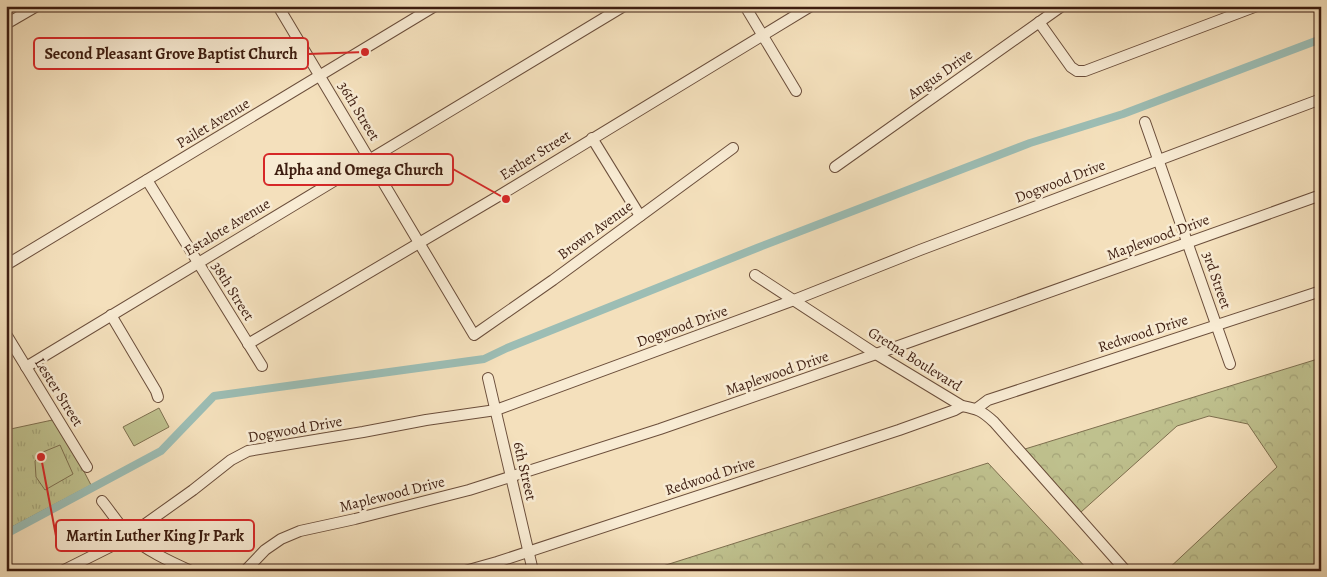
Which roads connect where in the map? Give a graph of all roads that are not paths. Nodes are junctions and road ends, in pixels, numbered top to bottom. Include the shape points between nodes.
1 (37, 6) edge
2 (278, 6) edge
3 (435, 6) edge
4 (624, 6) edge
5 (745, 6) edge
6 (811, 6) edge
7 (1062, 6) edge
8 (1256, 6) edge
9 (1039, 22) junction
10 (6, 24) edge
11 (763, 35) junction
12 (320, 76) junction
13 (796, 91) dead end
14 (1321, 99) edge
15 (1145, 122) dead end
16 (592, 138) junction
17 (732, 148) dead end
18 (371, 159) junction
19 (1158, 160) junction
20 (835, 167) dead end
21 (147, 180) junction
22 (1321, 195) edge
23 (640, 216) junction
24 (1187, 242) junction
25 (419, 243) junction
26 (197, 263) junction
27 (6, 265) edge
28 (755, 275) dead end
29 (1321, 291) edge
30 (794, 300) junction
31 (111, 315) junction
32 (1216, 325) junction
33 (6, 334) edge
34 (474, 335) joint
35 (248, 344) junction
36 (876, 354) junction
37 (1230, 364) dead end
38 (26, 366) junction
39 (262, 366) dead end
40 (488, 378) dead end
41 (158, 397) dead end
42 (962, 406) junction
43 (976, 409) junction
44 (496, 410) junction
45 (87, 467) dead end
46 (511, 477) junction
47 (102, 501) dead end
48 (130, 535) junction
49 (528, 552) junction
50 (62, 571) edge
51 (191, 571) edge
52 (245, 571) edge
53 (465, 571) edge
54 (533, 571) edge
55 (1126, 571) edge

1 - 10 street
2 - 12 street, 36th Street
3 - 12 street, Pailet Avenue
4 - 18 street, Estalote Avenue
5 - 11 street
6 - 11 street, Esther Street
7 - 9 street, Angus Drive
8 - 9 street via 1085,71 1071,67
9 - 20 street, Angus Drive
11 - 13 street
11 - 16 street, Esther Street
12 - 18 street, 36th Street
12 - 21 street, Pailet Avenue
14 - 19 street, Dogwood Drive
15 - 19 street, 3rd Street
16 - 23 street
16 - 25 street, Esther Street
17 - 23 street, Brown Avenue
18 - 25 street, 36th Street
18 - 26 street, Estalote Avenue
19 - 24 street, 3rd Street
19 - 30 street, Dogwood Drive
21 - 26 street, 38th Street
21 - 27 street, Pailet Avenue
22 - 24 street, Maplewood Drive
23 - 34 street, Brown Avenue
24 - 32 street, 3rd Street
24 - 36 street, Maplewood Drive
25 - 34 street, 36th Street
25 - 35 street, Esther Street
26 - 31 street, Estalote Avenue
26 - 35 street, 38th Street
28 - 30 street, Gretna Boulevard
29 - 32 street, Redwood Drive
30 - 36 street, Gretna Boulevard
30 - 44 street, Dogwood Drive
31 - 38 street, Estalote Avenue
31 - 41 street
32 - 37 street, 3rd Street
32 - 43 street, Redwood Drive via 988,400
33 - 38 street, Lester Street
35 - 39 street, 38th Street
36 - 42 street, Gretna Boulevard
36 - 46 street, Maplewood Drive
38 - 45 street, Lester Street
40 - 44 street, 6th Street
42 - 43 street, Gretna Boulevard
42 - 49 street, Redwood Drive
43 - 55 street, Gretna Boulevard via 994,422
44 - 46 street, 6th Street
44 - 48 street, Dogwood Drive via 248,450
46 - 49 street, 6th Street
46 - 52 street, Maplewood Drive via 300,531 265,550
47 - 48 street
48 - 50 street, Dogwood Drive
48 - 51 street via 142,545
49 - 53 street, Redwood Drive
49 - 54 street, 6th Street

